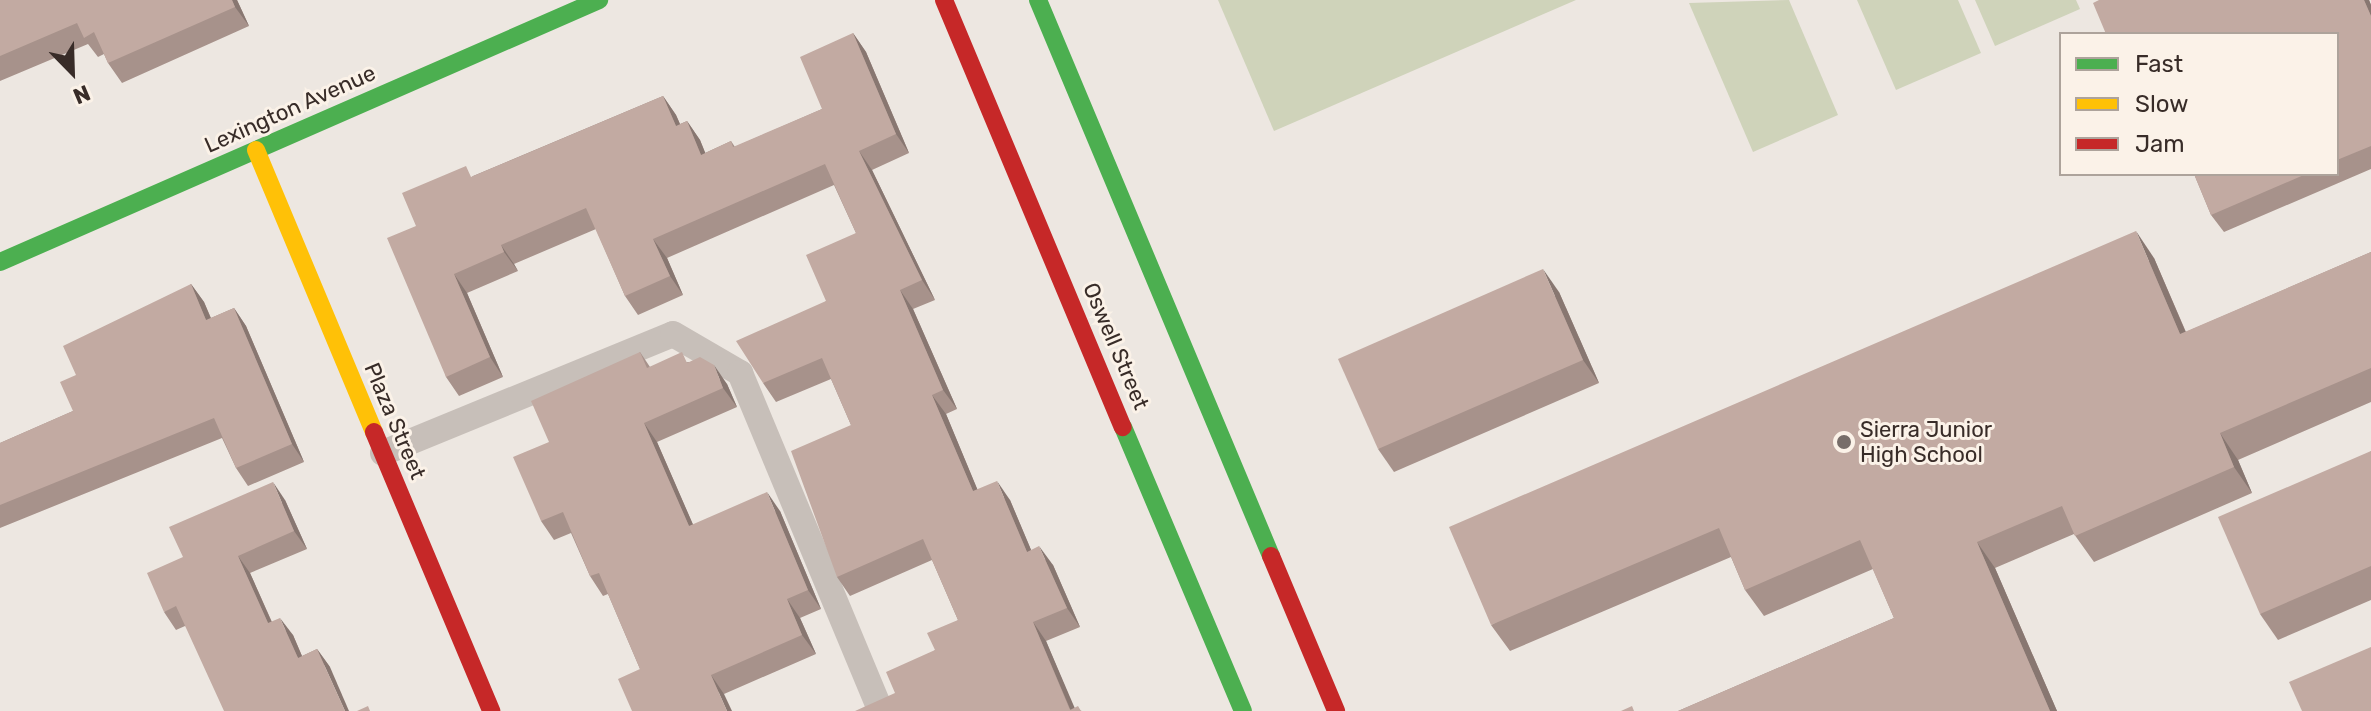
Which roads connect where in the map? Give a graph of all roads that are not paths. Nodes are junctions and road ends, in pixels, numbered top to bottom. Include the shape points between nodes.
1 (599, 0) edge
2 (944, 0) edge
3 (1038, 0) edge
4 (256, 150) junction
5 (0, 262) edge
6 (383, 453) junction
7 (491, 711) edge
8 (881, 711) edge
9 (1243, 711) edge
10 (1336, 711) edge

1 - 4 main road, Lexington Avenue
2 - 9 main road, Oswell Street
3 - 10 main road
4 - 5 main road, Lexington Avenue
4 - 6 main road, Plaza Street
6 - 7 main road, Plaza Street
6 - 8 lane via 673,334 740,373

